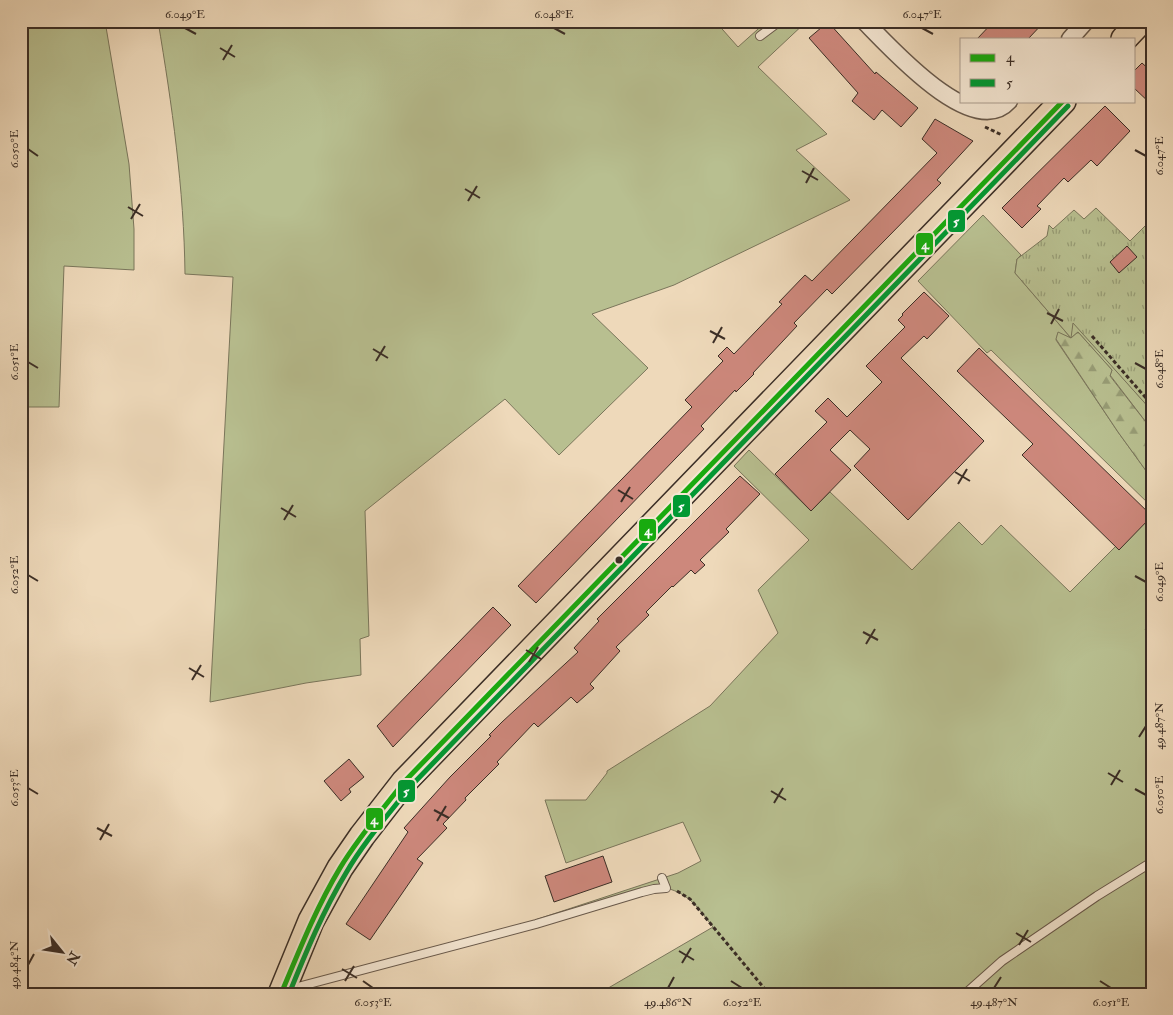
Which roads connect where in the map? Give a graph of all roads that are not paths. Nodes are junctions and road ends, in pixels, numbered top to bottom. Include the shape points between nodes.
1 (780, 21) edge
2 (864, 21) edge
3 (1086, 21) edge
4 (1141, 21) edge
5 (760, 36) dead end
6 (1071, 38) edge
7 (1125, 38) edge
8 (1008, 102) edge
9 (1062, 102) edge
10 (1152, 862) edge
11 (662, 878) dead end
12 (279, 992) edge
13 (965, 994) edge

1 - 5 lane
2 - 8 street via 909,67 949,97 969,108 986,111
3 - 6 street
4 - 7 main road
9 - 12 main road via 404,782 340,868 311,921
10 - 13 lane via 1002,961
11 - 12 lane via 666,888

